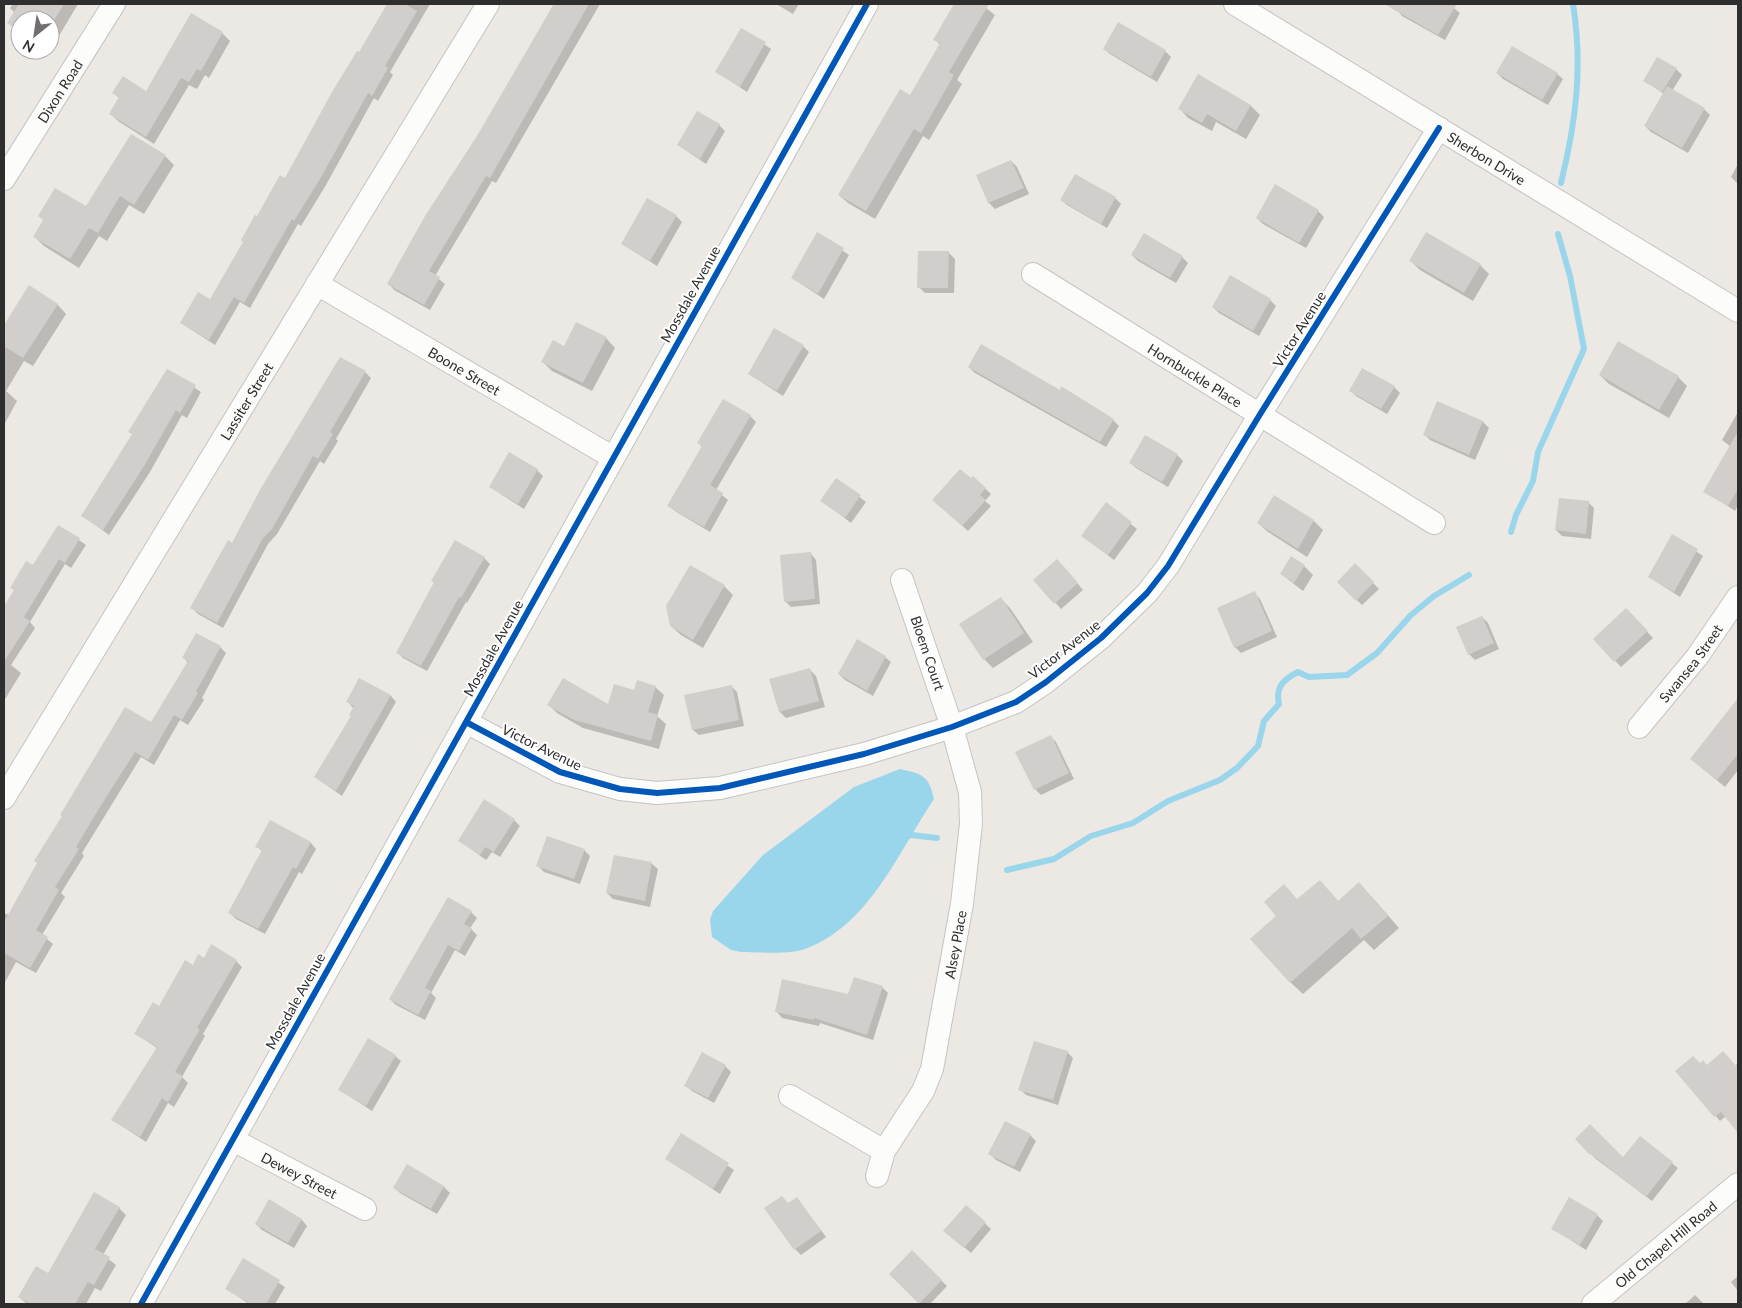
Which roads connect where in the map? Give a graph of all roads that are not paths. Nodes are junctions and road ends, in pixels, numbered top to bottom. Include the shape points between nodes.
1 (114, 4) edge
2 (488, 4) edge
3 (867, 4) edge
4 (1235, 4) edge
5 (1439, 128) junction
6 (4, 178) edge
7 (1033, 274) dead end
8 (317, 284) junction
9 (1738, 311) edge
10 (1259, 416) junction
11 (612, 457) junction
12 (1434, 524) dead end
13 (902, 580) dead end
14 (1738, 597) edge
15 (466, 722) junction
16 (952, 727) junction
17 (1639, 727) dead end
18 (4, 798) edge
19 (790, 1096) dead end
20 (233, 1140) junction
21 (884, 1151) junction
22 (877, 1176) dead end
23 (1738, 1184) edge
24 (365, 1208) dead end
25 (141, 1304) edge
26 (1593, 1304) edge

1 - 6 street, Dixon Road
2 - 8 street, Lassiter Street
3 - 11 street, Mossdale Avenue
4 - 5 street, Sherbon Drive
5 - 9 street, Sherbon Drive
5 - 10 street, Victor Avenue
7 - 10 street, Hornbuckle Place
8 - 11 street, Boone Street
8 - 18 street, Lassiter Street
10 - 12 street, Hornbuckle Place
10 - 16 street, Victor Avenue via 1168,566 1147,593 1101,638 1046,682 1016,702
11 - 15 street, Mossdale Avenue
13 - 16 street, Bloem Court
14 - 17 street, Swansea Street via 1697,657
15 - 16 street, Victor Avenue via 573,777 620,789 657,793 720,788 864,754
15 - 20 street, Mossdale Avenue
16 - 21 street, Alsey Place via 970,792 971,824 962,904 932,1069 923,1091
19 - 21 street
20 - 24 street, Dewey Street
20 - 25 street, Mossdale Avenue
21 - 22 street, Alsey Place
23 - 26 street, Old Chapel Hill Road

